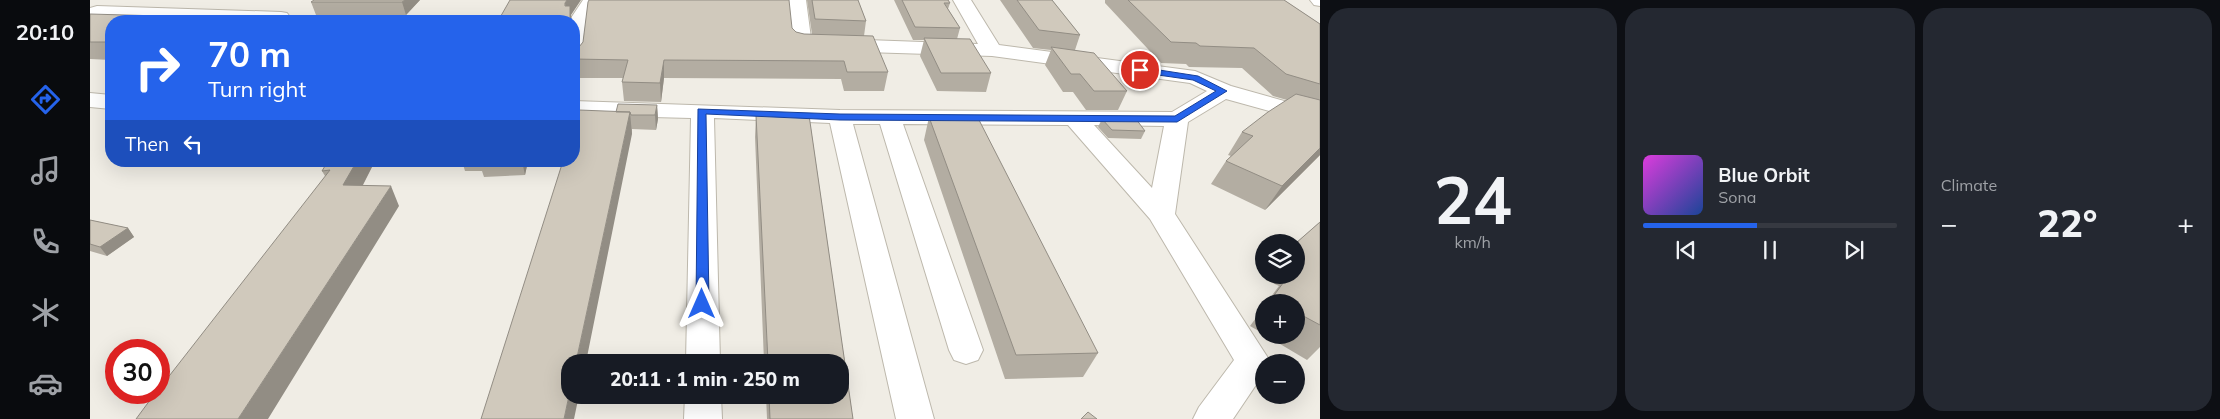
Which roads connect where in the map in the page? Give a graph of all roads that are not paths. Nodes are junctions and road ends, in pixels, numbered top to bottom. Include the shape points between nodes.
1 (113, 0) edge
2 (592, 0) edge
3 (797, 0) edge
4 (962, 0) edge
5 (94, 12) edge
6 (206, 15) edge
7 (580, 18) edge
8 (992, 50) junction
9 (1223, 91) junction
10 (90, 100) edge
11 (105, 101) edge
12 (580, 108) edge
13 (702, 111) junction
14 (840, 117) junction
15 (889, 117) junction
16 (1320, 118) edge
17 (1075, 119) junction
18 (1177, 119) junction
19 (1161, 214) junction
20 (966, 350) dead end
21 (702, 354) edge
22 (703, 404) edge
23 (703, 419) edge
24 (915, 419) edge
25 (1212, 419) edge

1 - 5 street
2 - 7 street
3 - 8 street via 802,44
4 - 8 street
5 - 6 street
8 - 9 street via 1195,78
9 - 16 street
9 - 18 street
10 - 11 street
12 - 13 street
13 - 14 street
13 - 21 street
14 - 15 street
14 - 24 street
15 - 17 street
15 - 20 street
17 - 18 street
17 - 19 street
18 - 19 street
19 - 25 street via 1253,361
22 - 23 street

